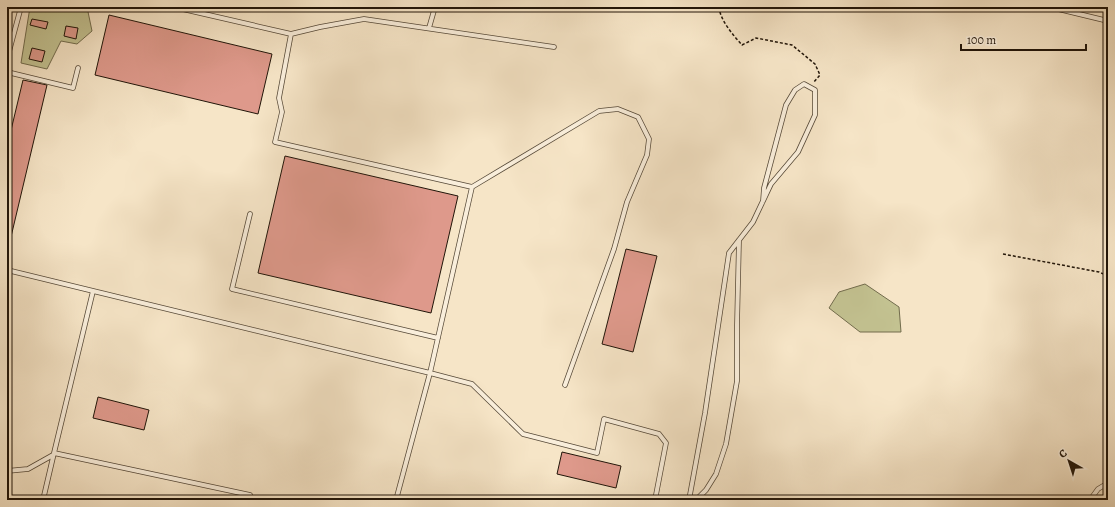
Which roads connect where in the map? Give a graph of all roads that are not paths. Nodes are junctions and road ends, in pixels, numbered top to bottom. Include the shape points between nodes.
1 (21, 7) edge
2 (174, 7) edge
3 (435, 7) edge
4 (1050, 7) edge
5 (1108, 21) edge
6 (429, 28) junction
7 (291, 34) junction
8 (554, 47) dead end
9 (7, 59) edge
10 (78, 68) dead end
11 (7, 72) edge
12 (472, 187) junction
13 (763, 201) junction
14 (250, 214) dead end
15 (739, 240) junction
16 (7, 270) edge
17 (93, 291) junction
18 (438, 338) junction
19 (430, 373) junction
20 (565, 385) dead end
21 (54, 454) junction
22 (7, 471) edge
23 (1108, 483) edge
24 (250, 495) dead end
25 (44, 500) edge
26 (396, 500) edge
27 (655, 500) edge
28 (689, 500) edge
29 (696, 500) edge
30 (1090, 500) edge

1 - 9 lane
2 - 7 lane
3 - 6 lane
4 - 5 lane
6 - 7 lane via 364,19
6 - 8 lane
7 - 12 lane via 279,98 282,112 275,142
10 - 11 lane via 73,88
12 - 18 lane
12 - 20 lane via 599,111 618,109 638,118 649,139 647,155 627,202 614,249
13 - 13 lane via 771,184 798,152 815,115 815,90 804,84 794,90 786,105 764,188
13 - 15 lane via 753,222
14 - 18 lane via 232,288
15 - 28 lane via 729,253
15 - 29 lane via 737,381 726,444 716,474
16 - 17 lane
17 - 19 lane
17 - 21 lane
18 - 19 lane
19 - 26 lane
19 - 27 lane via 472,384 523,434 597,453 604,419 659,434 666,443
21 - 22 lane via 28,469
21 - 24 lane
21 - 25 lane
23 - 30 lane via 1098,489

